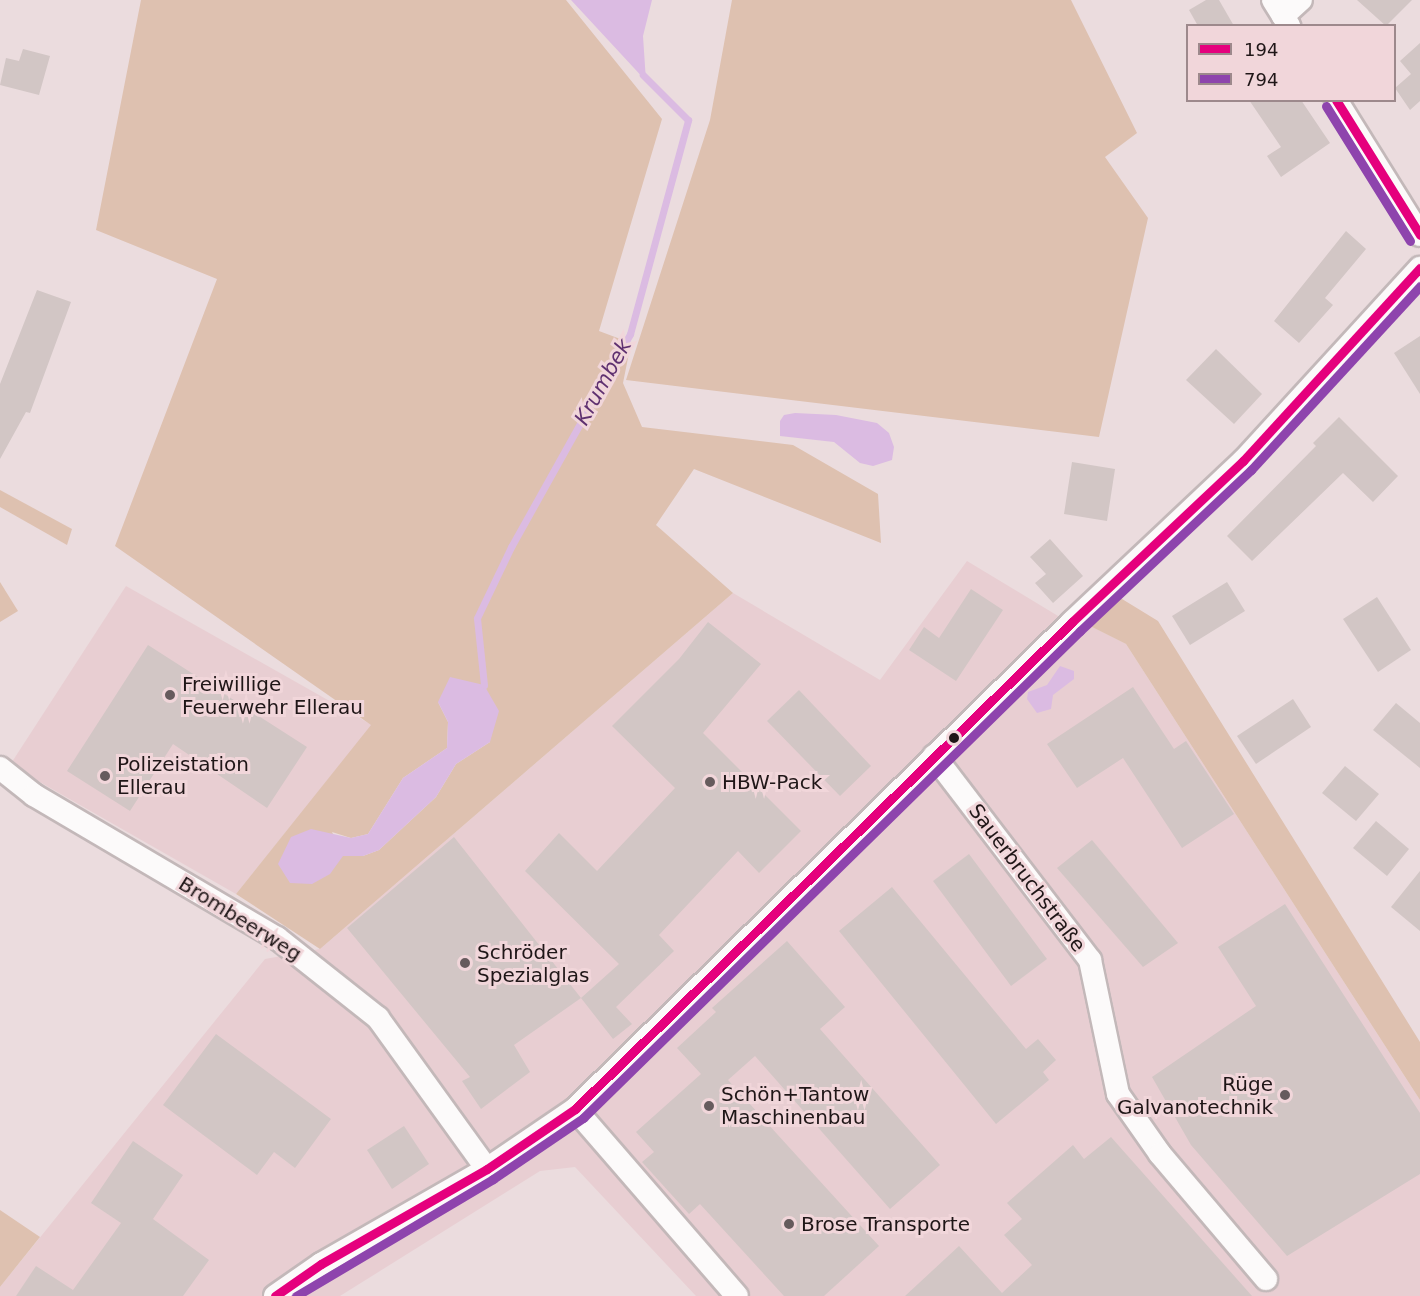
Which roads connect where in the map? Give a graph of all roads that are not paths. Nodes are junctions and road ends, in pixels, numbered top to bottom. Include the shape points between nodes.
1 (1301, 0) edge
2 (1282, 14) edge
3 (1337, 102) edge
4 (1420, 235) edge
5 (1420, 268) edge
6 (934, 756) junction
7 (0, 768) edge
8 (575, 1109) junction
9 (487, 1169) junction
10 (1266, 1280) dead end
11 (275, 1296) edge
12 (737, 1296) edge

1 - 2 street
3 - 4 street
5 - 6 street via 1243,461
6 - 8 street
6 - 10 street, Sauerbruchstraße via 1090,960 1118,1094 1160,1154
7 - 9 street, Brombeerweg via 34,795 277,938 378,1018
8 - 9 street
8 - 12 street
9 - 11 street via 321,1264

